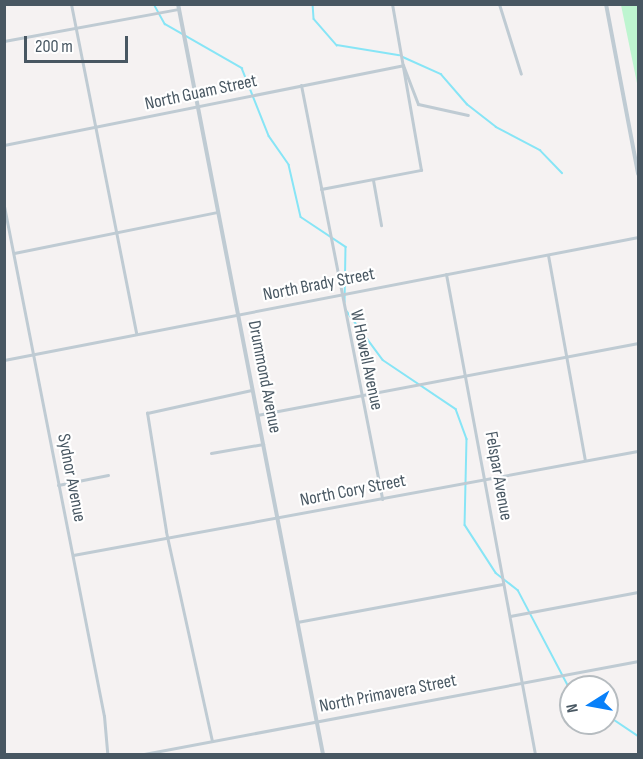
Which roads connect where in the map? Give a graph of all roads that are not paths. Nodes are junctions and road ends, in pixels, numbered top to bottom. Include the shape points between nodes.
1 (71, 4) edge
2 (392, 4) edge
3 (499, 4) edge
4 (606, 4) edge
5 (179, 7) edge
6 (76, 27) junction
7 (4, 41) edge
8 (403, 65) junction
9 (521, 74) dead end
10 (301, 85) junction
11 (199, 110) junction
12 (468, 114) dead end
13 (96, 129) junction
14 (4, 146) edge
15 (639, 174) edge
16 (373, 180) junction
17 (321, 189) junction
18 (4, 206) edge
19 (218, 212) junction
20 (381, 225) dead end
21 (116, 232) junction
22 (639, 237) edge
23 (14, 253) junction
24 (548, 255) junction
25 (446, 274) junction
26 (339, 295) junction
27 (238, 313) junction
28 (136, 333) junction
29 (639, 343) edge
30 (33, 354) junction
31 (566, 357) junction
32 (4, 360) edge
33 (466, 378) junction
34 (252, 390) junction
35 (359, 397) junction
36 (257, 416) junction
37 (263, 444) junction
38 (639, 451) edge
39 (211, 453) dead end
40 (585, 460) junction
41 (108, 475) dead end
42 (485, 479) junction
43 (58, 484) junction
44 (382, 500) junction
45 (277, 517) junction
46 (167, 537) junction
47 (73, 555) junction
48 (503, 584) junction
49 (639, 592) edge
50 (510, 616) junction
51 (297, 622) junction
52 (639, 661) edge
53 (524, 682) junction
54 (317, 722) junction
55 (212, 741) junction
56 (107, 754) edge
57 (144, 754) edge
58 (323, 754) edge
59 (535, 754) edge

1 - 6 street
2 - 8 street
3 - 9 street
4 - 15 street
5 - 6 street
5 - 11 street, Drummond Avenue
6 - 7 street
6 - 13 street
8 - 10 street, North Guam Street
8 - 12 street via 418,104
8 - 16 street via 421,170
10 - 11 street, North Guam Street
10 - 17 street, W Howell Avenue
11 - 13 street, North Guam Street
11 - 19 street, Drummond Avenue
13 - 14 street, North Guam Street
13 - 21 street
16 - 17 street
16 - 20 street
17 - 26 street, W Howell Avenue
18 - 23 street, Sydnor Avenue
19 - 21 street
19 - 27 street, Drummond Avenue
21 - 23 street
21 - 28 street
22 - 24 street, North Brady Street
23 - 30 street, Sydnor Avenue
24 - 25 street, North Brady Street
24 - 31 street
25 - 26 street, North Brady Street
25 - 33 street, Felspar Avenue
26 - 27 street, North Brady Street
26 - 35 street, W Howell Avenue
27 - 28 street, North Brady Street
27 - 34 street, Drummond Avenue
28 - 30 street, North Brady Street
29 - 31 street
30 - 32 street, North Brady Street
30 - 43 street, Sydnor Avenue
31 - 33 street
31 - 40 street
33 - 35 street via 435,379
33 - 42 street, Felspar Avenue
34 - 36 street, Drummond Avenue
34 - 46 street via 147,413
35 - 36 street
35 - 44 street, W Howell Avenue
36 - 37 street, Drummond Avenue
37 - 39 street
37 - 45 street, Drummond Avenue
38 - 40 street, North Cory Street
40 - 42 street, North Cory Street
41 - 43 street
42 - 44 street, North Cory Street
42 - 48 street, Felspar Avenue
43 - 47 street, Sydnor Avenue
44 - 45 street, North Cory Street
45 - 46 street, North Cory Street
45 - 51 street, Drummond Avenue
46 - 47 street, North Cory Street
46 - 55 street
47 - 56 street, Sydnor Avenue
48 - 50 street, Felspar Avenue
48 - 51 street
49 - 50 street
50 - 53 street, Felspar Avenue
51 - 54 street, Drummond Avenue
52 - 53 street, North Primavera Street
53 - 54 street, North Primavera Street
53 - 59 street, Felspar Avenue
54 - 55 street, North Primavera Street
54 - 58 street, Drummond Avenue
55 - 57 street, North Primavera Street

